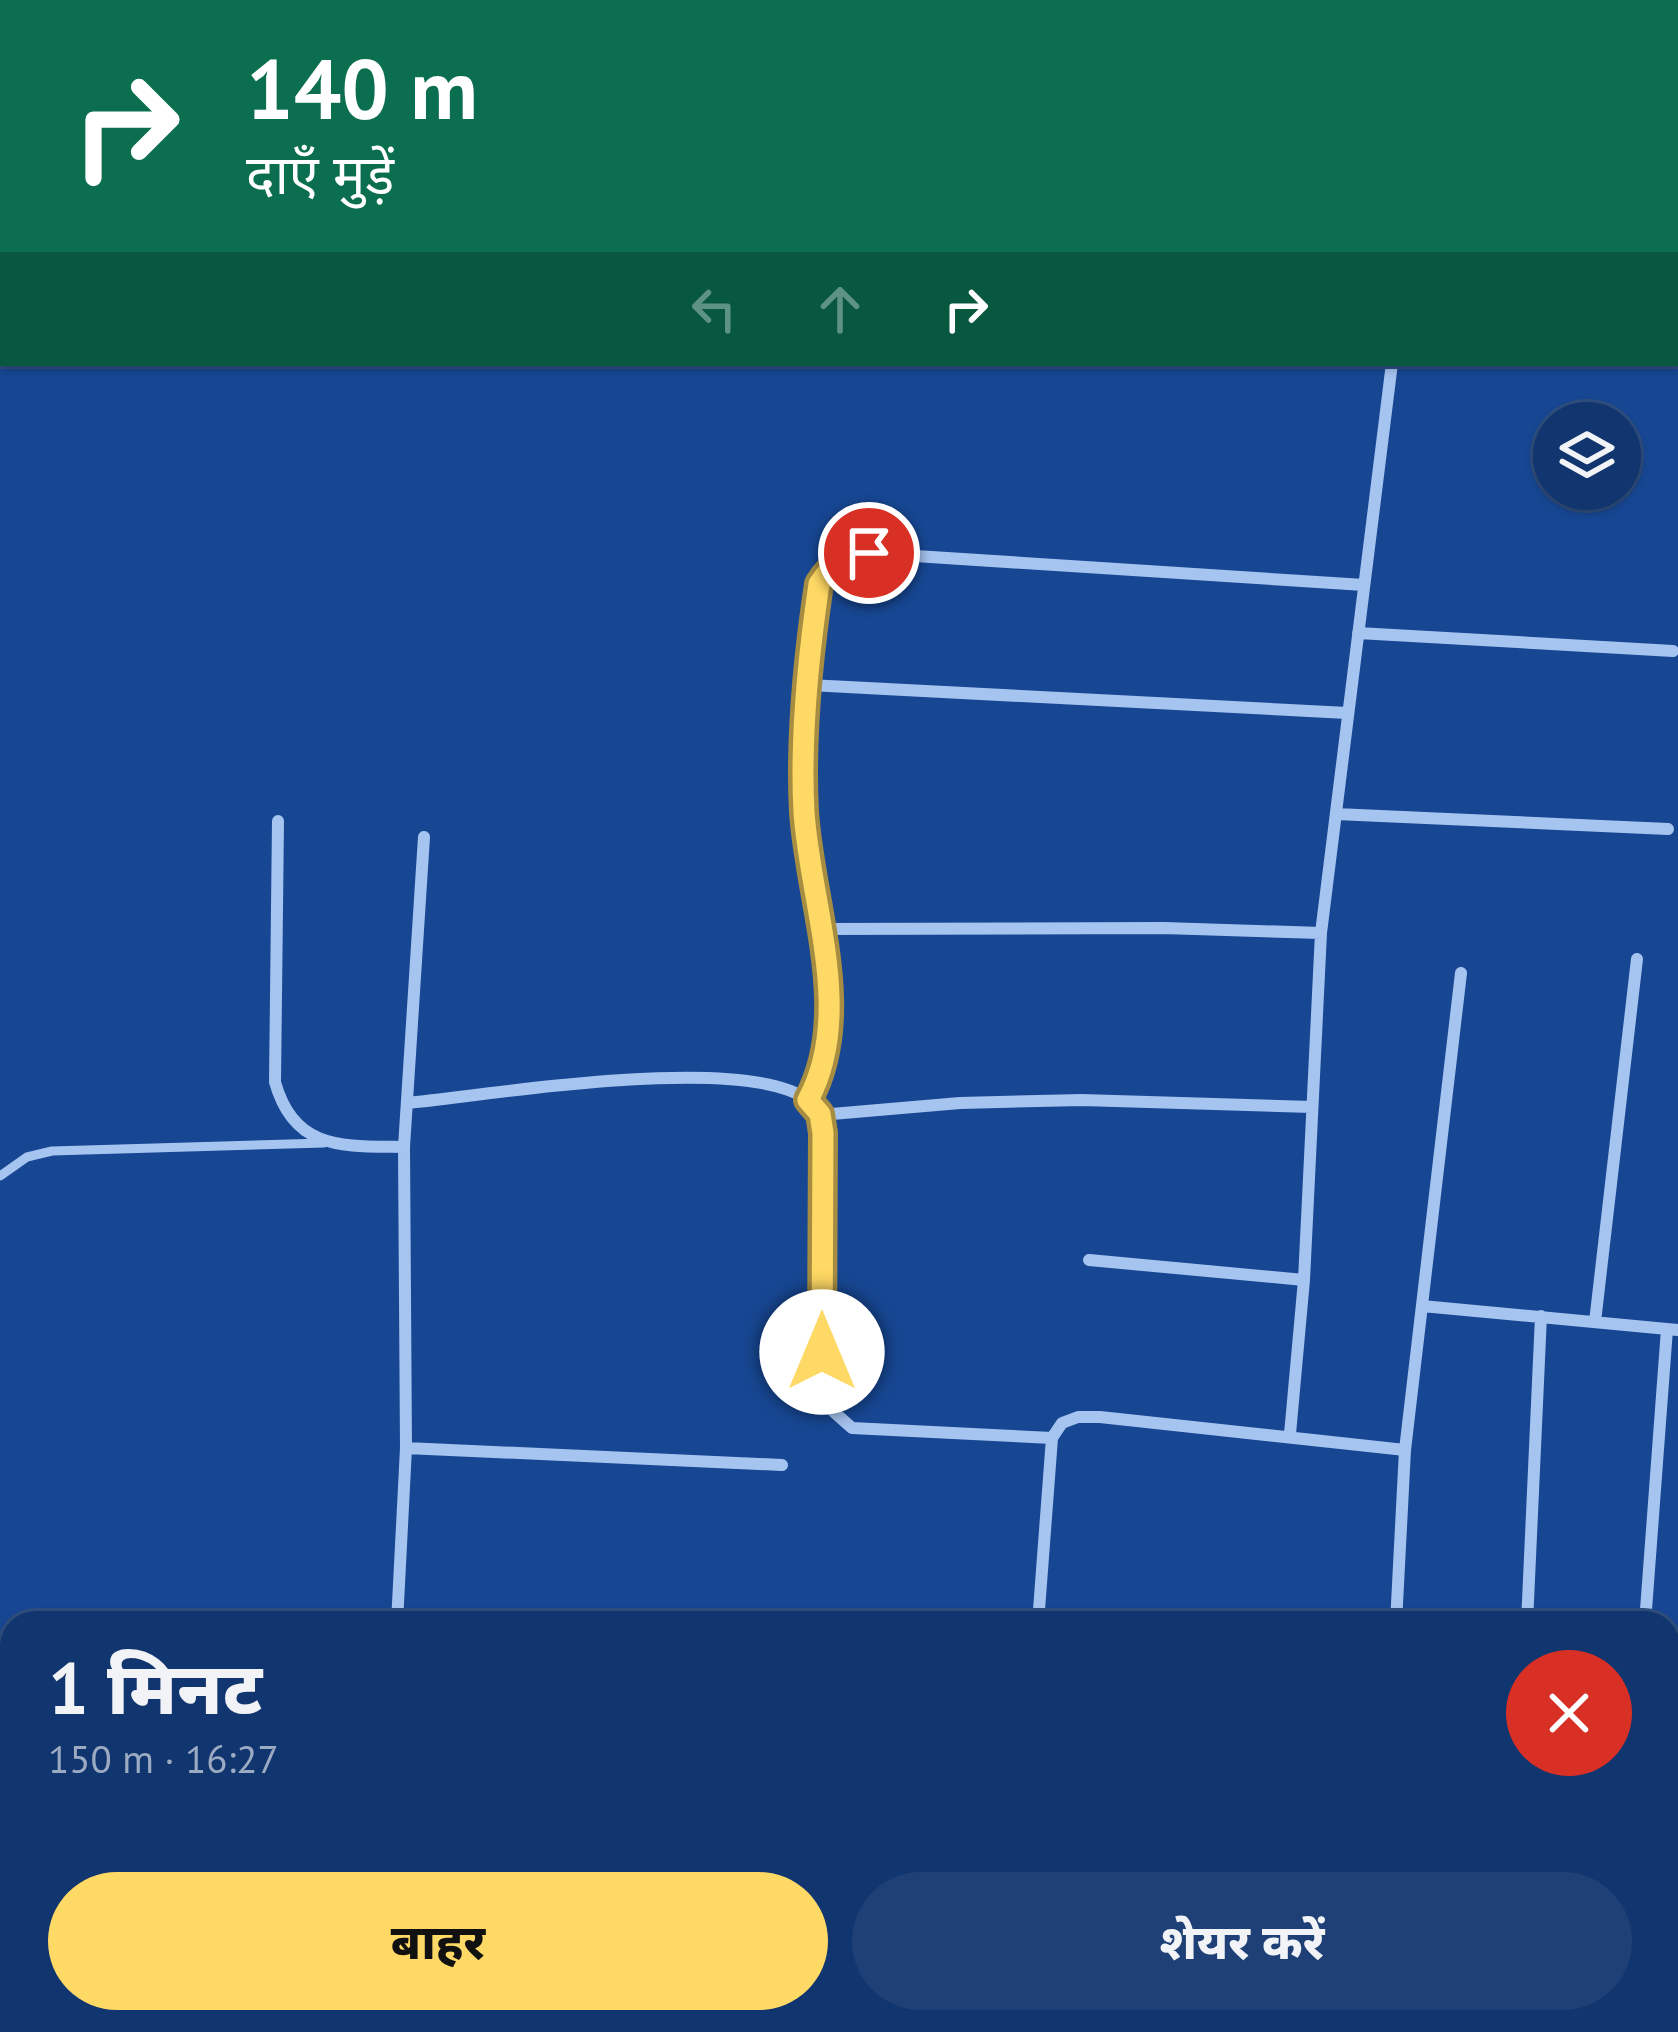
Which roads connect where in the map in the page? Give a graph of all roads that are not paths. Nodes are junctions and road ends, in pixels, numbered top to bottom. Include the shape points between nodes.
1 (1392, 366) edge
2 (1364, 585) junction
3 (1358, 633) junction
4 (1673, 651) dead end
5 (808, 685) junction
6 (1347, 713) junction
7 (1336, 814) junction
8 (278, 821) dead end
9 (1668, 829) dead end
10 (424, 837) dead end
11 (824, 929) junction
12 (1321, 932) junction
13 (1637, 959) dead end
14 (1461, 973) dead end
15 (808, 1100) junction
16 (407, 1103) junction
17 (1312, 1107) junction
18 (820, 1114) junction
19 (330, 1143) junction
20 (404, 1147) junction
21 (0, 1176) edge
22 (1089, 1260) dead end
23 (1304, 1280) junction
24 (1422, 1306) junction
25 (1540, 1316) junction
26 (1595, 1322) junction
27 (1672, 1329) edge
28 (1290, 1435) junction
29 (1052, 1438) junction
30 (406, 1448) junction
31 (1405, 1450) junction
32 (782, 1465) dead end
33 (398, 1611) edge
34 (1039, 1611) edge
35 (1397, 1611) edge
36 (1528, 1611) edge
37 (1646, 1611) edge

1 - 2 street
2 - 3 street
2 - 5 street via 845,556 819,584
3 - 4 street
3 - 6 street
5 - 6 street
5 - 11 street via 804,811
6 - 7 street
7 - 9 street
7 - 12 street
8 - 19 street via 275,1082 297,1128
10 - 16 street
11 - 12 street
11 - 15 street via 825,1057
12 - 17 street
13 - 26 street
14 - 24 street
15 - 16 street via 742,1079
15 - 18 street
16 - 20 street
17 - 18 street via 1082,1100
17 - 23 street
18 - 29 street via 822,1352 840,1420 884,1431
19 - 20 street
19 - 21 lane via 52,1151
20 - 30 street
22 - 23 street
23 - 28 street
24 - 25 street
24 - 31 street
25 - 26 street
25 - 36 street
26 - 27 street
27 - 37 street
28 - 29 street via 1078,1417
28 - 31 street
29 - 34 street
30 - 32 street
30 - 33 street
31 - 35 street

